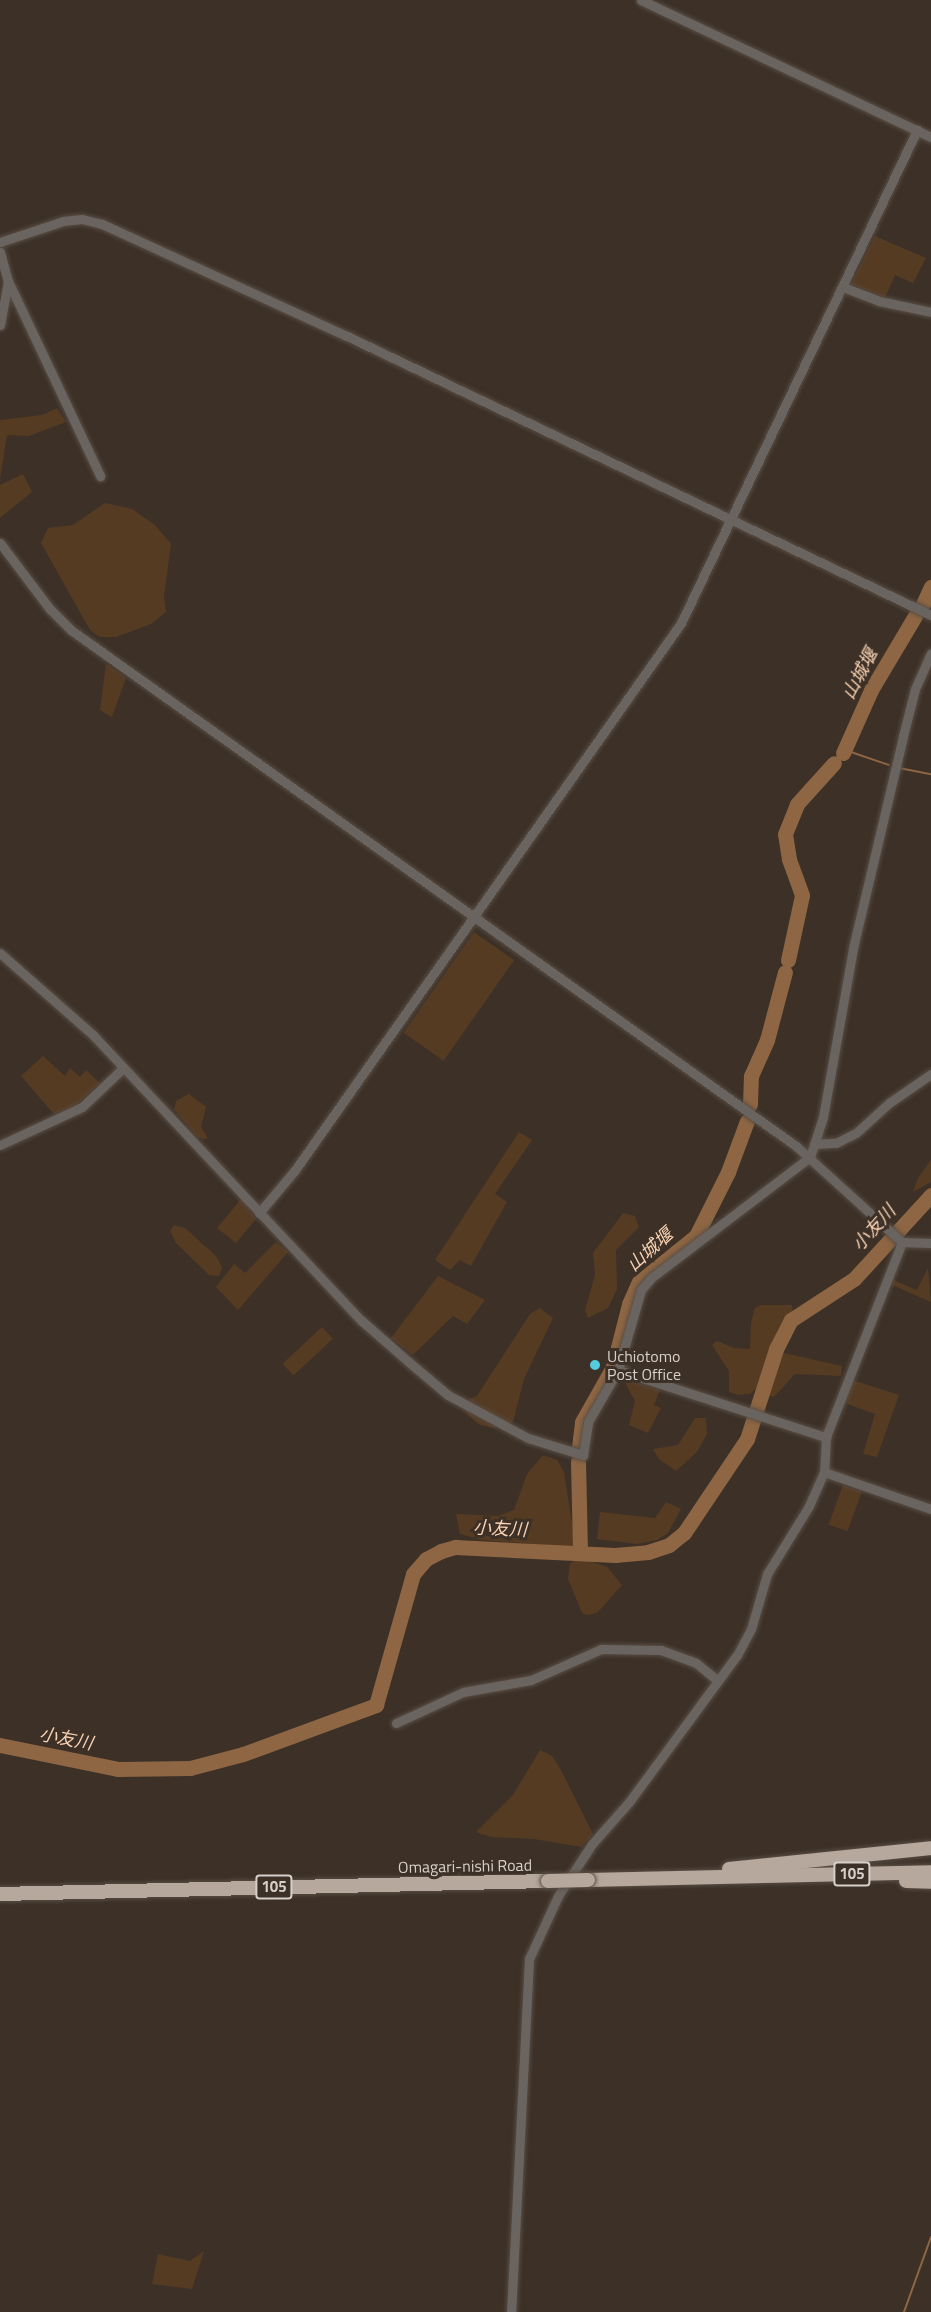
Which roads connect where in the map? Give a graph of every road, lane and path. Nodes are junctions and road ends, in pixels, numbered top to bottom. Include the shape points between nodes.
1 (641, 0) edge
2 (917, 130) junction
3 (931, 136) edge
4 (0, 242) edge
5 (0, 252) edge
6 (8, 281) junction
7 (843, 286) junction
8 (931, 312) edge
9 (0, 324) edge
10 (100, 476) dead end
11 (732, 522) junction
12 (0, 543) edge
13 (931, 615) edge
14 (931, 653) edge
15 (473, 915) junction
16 (0, 953) edge
17 (123, 1068) junction
18 (931, 1074) edge
19 (814, 1144) junction
20 (0, 1145) edge
21 (810, 1157) junction
22 (259, 1213) junction
23 (902, 1242) junction
24 (931, 1243) edge
25 (618, 1370) junction
26 (826, 1437) junction
27 (824, 1472) junction
28 (931, 1509) edge
29 (717, 1680) junction
30 (396, 1723) dead end
31 (931, 1848) edge
32 (931, 1872) edge
33 (773, 1876) junction
34 (628, 1879) junction
35 (931, 1882) edge
36 (0, 1894) edge
37 (511, 2312) edge

1 - 2 street
2 - 3 street
2 - 7 street
4 - 11 street via 63,221 82,219 102,224 347,336
5 - 6 street
6 - 9 street
6 - 10 street
7 - 8 street via 879,301
7 - 11 street
11 - 13 street
11 - 15 street via 655,663
12 - 15 street via 71,630
14 - 19 street via 915,689 903,736 853,948
15 - 21 street
15 - 22 street via 295,1170
16 - 17 street via 93,1035
17 - 20 street via 82,1107
17 - 22 street
18 - 19 street via 889,1103 856,1133 836,1143
19 - 21 street
21 - 23 street
21 - 25 street via 651,1278 634,1303
22 - 25 street via 362,1321 448,1395 528,1438 583,1455 588,1422
23 - 24 street
23 - 26 street
25 - 26 street
26 - 27 street
27 - 28 street
27 - 29 street via 809,1506 767,1574 751,1629
29 - 30 street via 696,1663 661,1650 601,1649 531,1680 463,1692
29 - 37 street via 629,1802 592,1844 558,1896 529,1959
31 - 34 highway
32 - 33 highway, Omagari-nishi Road / 105
33 - 34 highway, Omagari-nishi Road / 105
33 - 35 highway
34 - 36 highway, Omagari-nishi Road / 105, bridge

